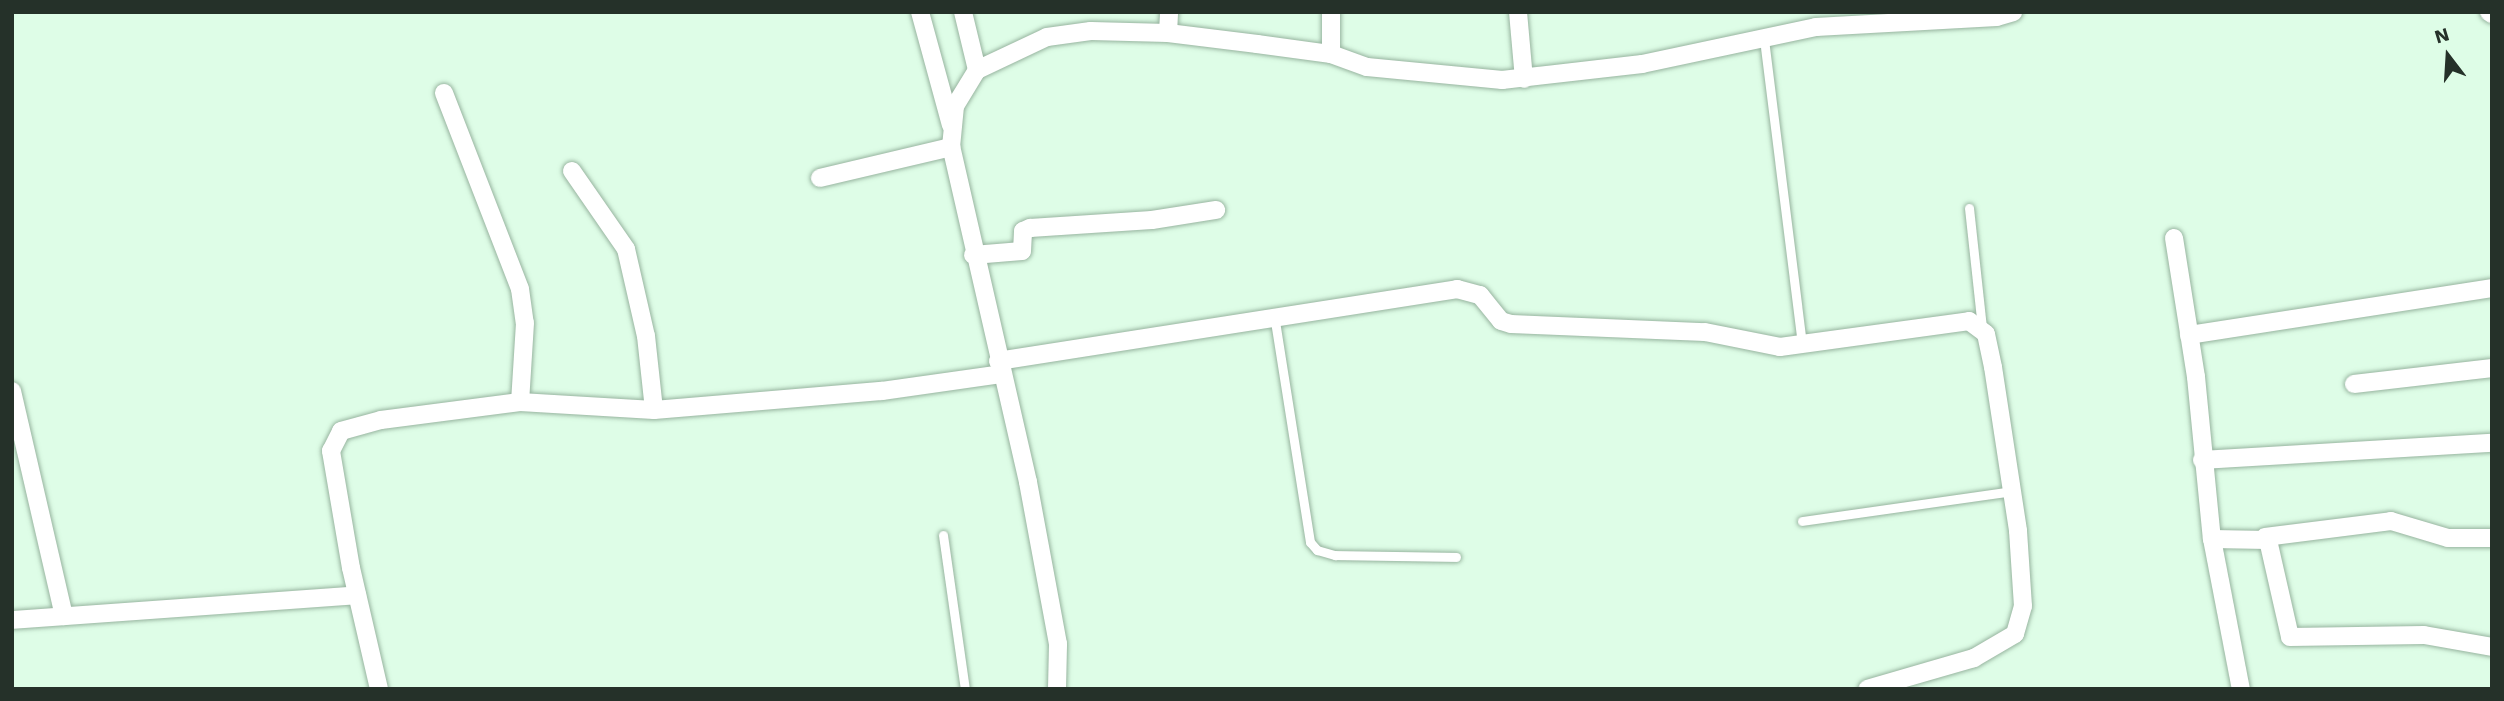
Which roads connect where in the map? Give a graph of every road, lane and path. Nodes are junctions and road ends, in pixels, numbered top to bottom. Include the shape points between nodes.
1 (920, 12) edge
2 (963, 12) edge
3 (1169, 12) edge
4 (1331, 12) edge
5 (1518, 12) edge
6 (2013, 12) edge
7 (1964, 16) edge
8 (1820, 20) edge
9 (1168, 33) junction
10 (1763, 39) junction
11 (1331, 54) junction
12 (977, 70) junction
13 (1524, 79) junction
14 (444, 93) dead end
15 (952, 128) junction
16 (951, 147) junction
17 (572, 171) dead end
18 (820, 178) dead end
19 (1969, 208) dead end
20 (1216, 210) dead end
21 (2174, 238) dead end
22 (973, 255) junction
23 (2492, 288) edge
24 (1275, 321) junction
25 (1982, 327) junction
26 (2189, 335) junction
27 (1802, 344) junction
28 (999, 368) junction
29 (2492, 368) edge
30 (2354, 384) dead end
31 (12, 391) edge
32 (520, 402) junction
33 (654, 410) junction
34 (2492, 443) edge
35 (2202, 460) junction
36 (2012, 491) junction
37 (1802, 521) dead end
38 (943, 535) dead end
39 (2265, 537) junction
40 (2212, 538) junction
41 (2492, 538) edge
42 (1456, 557) dead end
43 (357, 595) junction
44 (64, 616) junction
45 (12, 620) edge
46 (2492, 647) edge
47 (1933, 681) edge
48 (379, 689) edge
49 (964, 689) edge
50 (1057, 689) edge
51 (1867, 689) edge
52 (2241, 689) edge

1 - 15 street
2 - 12 street
3 - 9 street
4 - 11 street
5 - 13 street
6 - 7 street
7 - 8 street
8 - 10 street
9 - 11 street
9 - 12 street via 1091,31 1047,37
10 - 13 street via 1642,64
10 - 27 lane
11 - 13 street via 1367,67
12 - 15 street via 955,106
14 - 32 street via 520,289 525,323
15 - 16 street
16 - 18 street
16 - 22 street
17 - 33 street via 626,249 646,336
19 - 25 lane
20 - 22 street via 1152,220 1030,228 1023,232 1022,251
21 - 26 street
22 - 28 street
23 - 26 street
24 - 27 street via 1457,289 1480,295 1501,321 1511,324 1705,332 1780,348
24 - 28 street
24 - 42 lane via 1310,542 1317,550 1335,555
25 - 27 street via 1969,321 1938,323
25 - 36 street via 1993,367
26 - 35 street
28 - 33 street via 883,391
28 - 50 street via 1028,482 1058,644
29 - 30 street
31 - 44 street
32 - 33 street
32 - 43 street via 381,420 341,431 331,451
34 - 35 street
35 - 40 street
36 - 37 lane
36 - 47 street via 2023,606 2015,634
38 - 49 lane
39 - 40 street
39 - 41 street via 2391,522 2448,538
39 - 46 street via 2274,553 2290,637 2424,635
40 - 52 street
43 - 44 street
43 - 48 street
44 - 45 street
47 - 51 street

